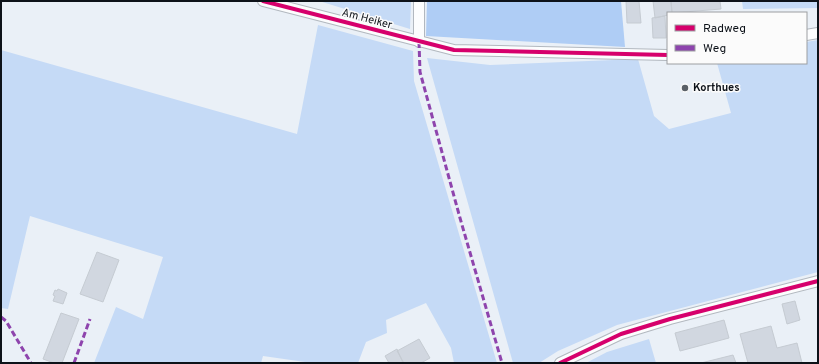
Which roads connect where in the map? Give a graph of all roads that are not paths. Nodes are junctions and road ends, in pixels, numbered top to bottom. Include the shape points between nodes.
1 (263, 1) edge
2 (419, 1) edge
3 (818, 34) edge
4 (807, 35) edge
5 (419, 42) junction
6 (667, 55) edge
7 (818, 281) edge
8 (560, 363) edge

1 - 5 street, Am Heiker
2 - 5 street
3 - 4 street
5 - 6 street, Am Heiker via 454,50
7 - 8 street via 621,334

